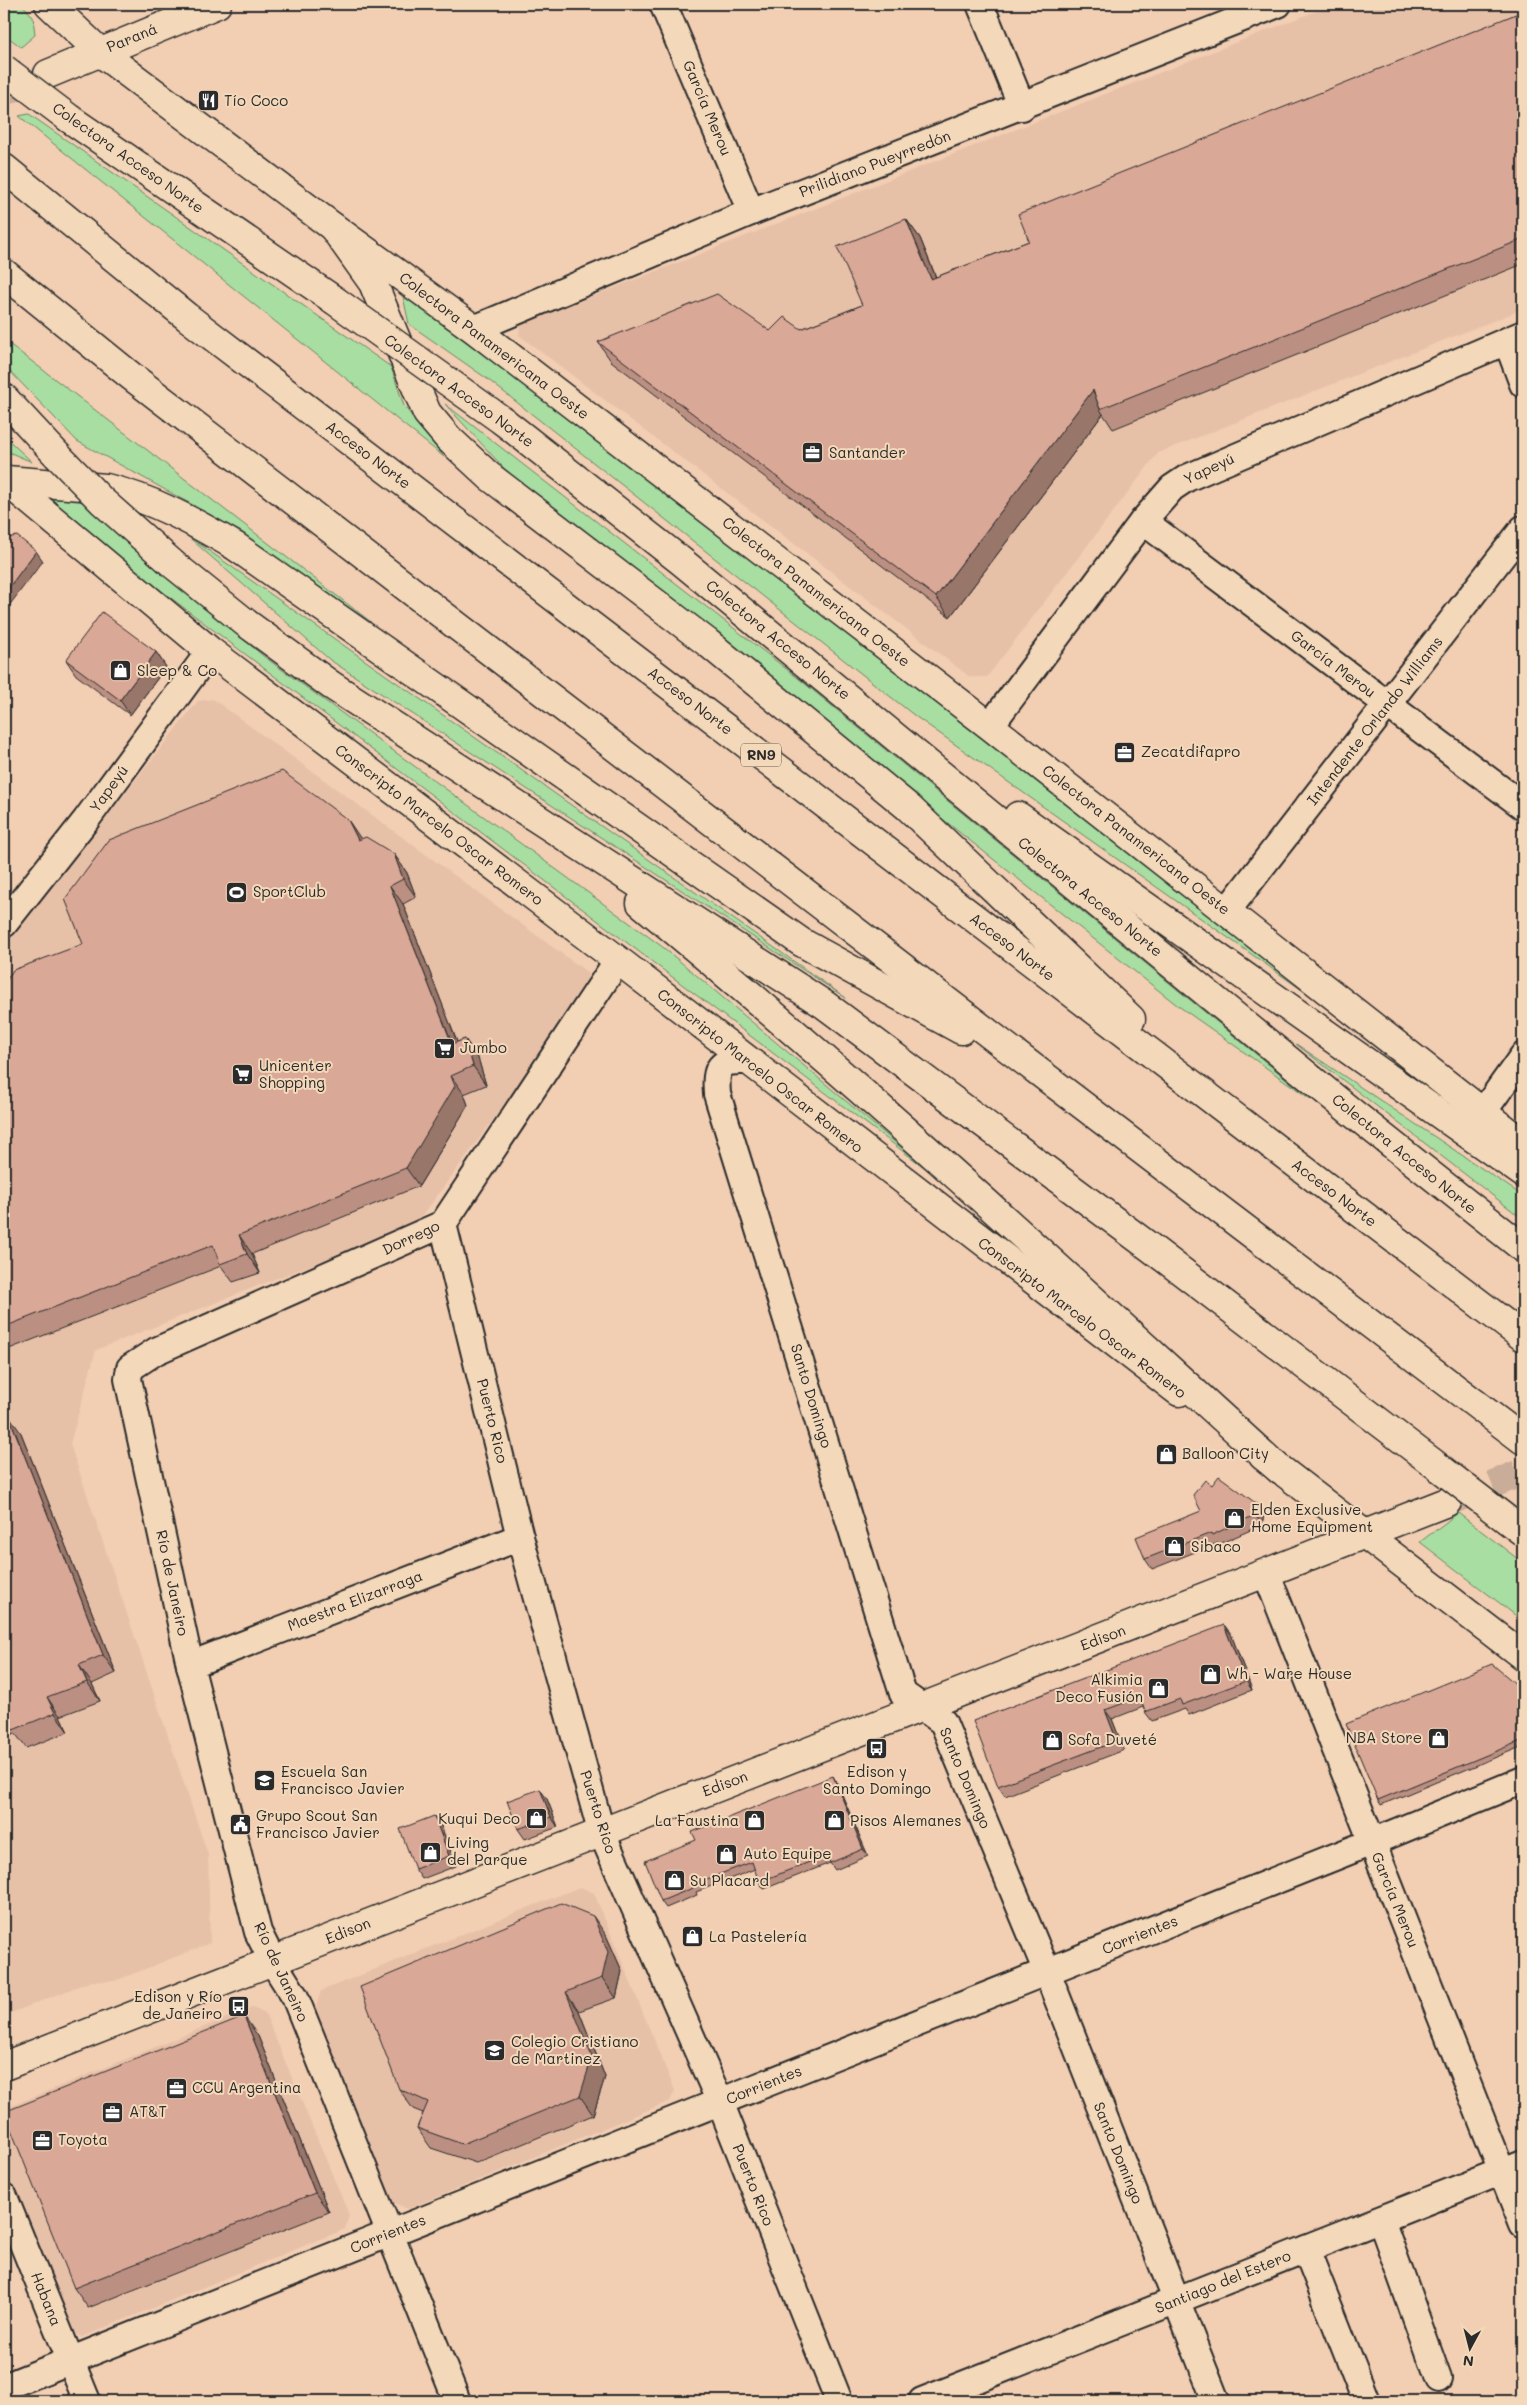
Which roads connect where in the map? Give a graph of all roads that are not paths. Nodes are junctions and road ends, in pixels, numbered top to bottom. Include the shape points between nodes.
1 (49, 4) edge
2 (217, 4) edge
3 (663, 4) edge
4 (980, 4) edge
5 (1278, 4) edge
6 (100, 52) junction
7 (4, 69) edge
8 (48, 74) tunnel mouth
9 (1022, 107) junction
10 (4, 168) edge
11 (751, 212) junction
12 (333, 227) junction
13 (4, 273) edge
14 (474, 329) junction
15 (1515, 337) edge
16 (1523, 384) edge
17 (4, 398) edge
18 (4, 481) edge
19 (1143, 521) junction
20 (1523, 529) edge
21 (210, 651) junction
22 (830, 683) junction
23 (1388, 705) junction
24 (990, 726) junction
25 (1523, 806) edge
26 (533, 815) junction
27 (1227, 911) junction
28 (4, 924) edge
29 (618, 960) junction
30 (1523, 1056) edge
31 (746, 1061) junction
32 (1039, 1072) junction
33 (1483, 1112) junction
34 (1236, 1118) junction
35 (1523, 1144) edge
36 (1523, 1173) edge
37 (443, 1224) junction
38 (1523, 1248) edge
39 (1523, 1337) edge
40 (128, 1379) joint
41 (1519, 1437) edge
42 (1281, 1471) junction
43 (1448, 1502) tunnel mouth
44 (1523, 1532) edge
45 (1364, 1536) junction
46 (520, 1537) junction
47 (1267, 1575) junction
48 (1523, 1656) edge
49 (190, 1665) junction
50 (923, 1708) junction
51 (1523, 1780) edge
52 (601, 1831) junction
53 (1372, 1842) junction
54 (273, 1962) junction
55 (1046, 1972) junction
56 (4, 2066) edge
57 (720, 2102) junction
58 (1513, 2167) edge
59 (4, 2197) edge
60 (1381, 2220) junction
61 (1523, 2225) edge
62 (390, 2234) junction
63 (1306, 2249) junction
64 (1176, 2300) junction
65 (71, 2361) junction
66 (1438, 2379) dead end
67 (4, 2387) edge
68 (87, 2401) edge
69 (458, 2401) edge
70 (839, 2401) edge
71 (922, 2401) edge
72 (1216, 2401) edge
73 (1366, 2401) edge

1 - 6 main road, Colectora Panamericana Oeste
2 - 6 main road, Paraná
3 - 11 street, García Merou
4 - 9 street
5 - 9 street, Prilidiano Pueyrredón
6 - 8 main road, Paraná
6 - 12 main road, Colectora Panamericana Oeste
7 - 22 main road, Colectora Acceso Norte, bridge via 70,119 334,300 503,421
9 - 11 street, Prilidiano Pueyrredón
10 - 34 main road, Acceso Norte / RN9 via 187,317
11 - 14 street, Prilidiano Pueyrredón
12 - 14 main road, Colectora Panamericana Oeste
12 - 34 main road via 373,283 418,392 428,412 448,438 490,476 708,643 908,807
13 - 32 main road via 130,376
14 - 24 main road, Colectora Panamericana Oeste
15 - 16 street
15 - 19 street, Yapeyú via 1187,478 1172,488
17 - 26 main road, bridge via 102,501 246,623 331,685
18 - 21 main road, Conscripto Marcelo Oscar Romero
18 - 32 main road via 106,488 178,513 235,546 801,942
19 - 23 street, García Merou
19 - 24 street, Yapeyú
20 - 23 street, Intendente Orlando Williams
21 - 28 street, Yapeyú via 86,820
21 - 29 main road, Conscripto Marcelo Oscar Romero
22 - 36 main road
22 - 38 main road, Colectora Acceso Norte via 1357,1117
23 - 25 street, García Merou
23 - 27 street, Intendente Orlando Williams
24 - 27 main road, Colectora Panamericana Oeste
26 - 42 main road via 746,992 996,1211
26 - 44 main road, bridge via 825,1005 1151,1248
27 - 33 main road, Colectora Panamericana Oeste
29 - 31 main road, Conscripto Marcelo Oscar Romero
29 - 37 street, Dorrego
30 - 33 street
31 - 42 main road, Conscripto Marcelo Oscar Romero
31 - 50 street, Santo Domingo via 729,1060 722,1065 717,1078 717,1094 903,1694
32 - 41 main road
33 - 35 main road, Colectora Panamericana Oeste
34 - 39 main road, Acceso Norte / RN9
37 - 40 street, Dorrego via 156,1351 130,1368
37 - 46 street, Puerto Rico
40 - 49 street, Río de Janeiro
42 - 45 main road, Conscripto Marcelo Oscar Romero
43 - 45 main road, Edison
45 - 47 main road, Edison
45 - 48 main road, Conscripto Marcelo Oscar Romero
46 - 49 street, Maestra Elizarraga
46 - 52 street, Puerto Rico
47 - 50 main road, Edison
47 - 53 street, García Merou
49 - 54 street, Río de Janeiro via 258,1932
50 - 52 main road, Edison
50 - 55 street, Santo Domingo via 943,1722
51 - 53 street, Corrientes
52 - 54 main road, Edison
52 - 57 street, Puerto Rico
53 - 55 street, Corrientes
53 - 58 street, García Merou
54 - 56 main road, Edison
54 - 62 street, Río de Janeiro via 294,1997
55 - 57 street, Corrientes
55 - 64 street, Santo Domingo
57 - 62 street, Corrientes
57 - 70 street, Puerto Rico
58 - 60 street, Santiago del Estero
58 - 61 street, García Merou
59 - 65 street, Habana
60 - 63 street, Santiago del Estero
60 - 66 street
62 - 65 street, Corrientes
62 - 69 street, Río de Janeiro
63 - 64 street, Santiago del Estero
63 - 73 street
64 - 71 street, Santiago del Estero
64 - 72 street, Santo Domingo
65 - 67 street, Corrientes
65 - 68 street, Habana

